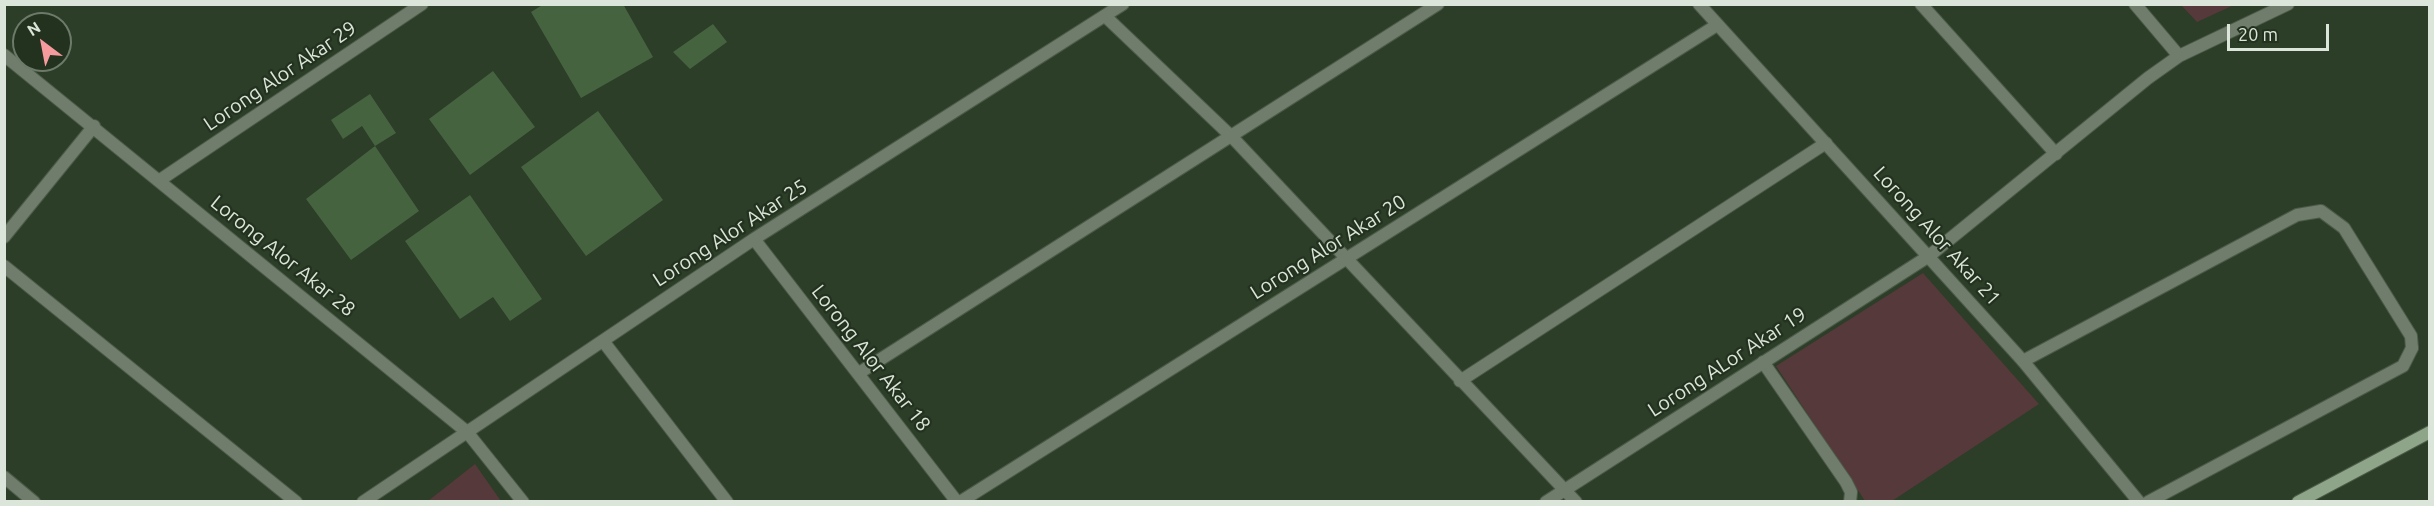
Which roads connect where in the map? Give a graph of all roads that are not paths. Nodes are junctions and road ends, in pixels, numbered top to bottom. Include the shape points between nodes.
1 (422, 4) edge
2 (1123, 4) edge
3 (1438, 4) edge
4 (1699, 4) edge
5 (1921, 4) edge
6 (2135, 4) edge
7 (2288, 4) edge
8 (1105, 16) junction
9 (1717, 25) junction
10 (4, 55) edge
11 (2179, 56) junction
12 (94, 126) junction
13 (1232, 136) junction
14 (1826, 143) junction
15 (2056, 154) junction
16 (160, 180) junction
17 (4, 237) edge
18 (754, 239) junction
19 (1929, 256) junction
20 (1346, 259) junction
21 (4, 266) edge
22 (603, 341) junction
23 (2023, 361) junction
24 (1763, 362) junction
25 (859, 374) junction
26 (1460, 381) junction
27 (467, 432) junction
28 (2430, 432) edge
29 (4, 477) edge
30 (1565, 489) junction
31 (34, 501) edge
32 (296, 501) edge
33 (363, 501) edge
34 (523, 501) edge
35 (727, 501) edge
36 (958, 501) edge
37 (1546, 501) edge
38 (1576, 501) edge
39 (1850, 501) edge
40 (2139, 501) edge
41 (2148, 501) edge
42 (2298, 501) edge

1 - 16 street, Lorong Alor Akar 29
2 - 8 street, Lorong Alor Akar 25
3 - 13 street
4 - 9 street, Lorong Alor Akar 21
5 - 15 street
6 - 11 street
7 - 11 street, Lorong ALor Akar 19
8 - 13 street
8 - 18 street, Lorong Alor Akar 25
9 - 14 street, Lorong Alor Akar 21
9 - 20 street, Lorong Alor Akar 20
10 - 12 street, Lorong Alor Akar 28
11 - 15 street, Lorong ALor Akar 19
12 - 16 street, Lorong Alor Akar 28
12 - 17 street
13 - 20 street
13 - 25 street
14 - 19 street, Lorong Alor Akar 21
14 - 26 street
15 - 19 street, Lorong ALor Akar 19
16 - 27 street, Lorong Alor Akar 28
18 - 22 street, Lorong Alor Akar 25
18 - 25 street, Lorong Alor Akar 18
19 - 23 street, Lorong Alor Akar 21
19 - 24 street, Lorong ALor Akar 19
20 - 26 street
20 - 36 street, Lorong Alor Akar 20
21 - 32 street
22 - 27 street, Lorong Alor Akar 25
22 - 35 street
23 - 40 street, Lorong Alor Akar 21
23 - 41 street via 2297,215 2321,211 2344,228 2411,336 2412,348 2403,366
24 - 30 street, Lorong ALor Akar 19
24 - 39 street via 1846,482
25 - 36 street, Lorong Alor Akar 18
26 - 30 street
27 - 33 street, Lorong Alor Akar 25
27 - 34 street, Lorong Alor Akar 28
28 - 42 street
29 - 31 street
30 - 37 street, Lorong ALor Akar 19
30 - 38 street

